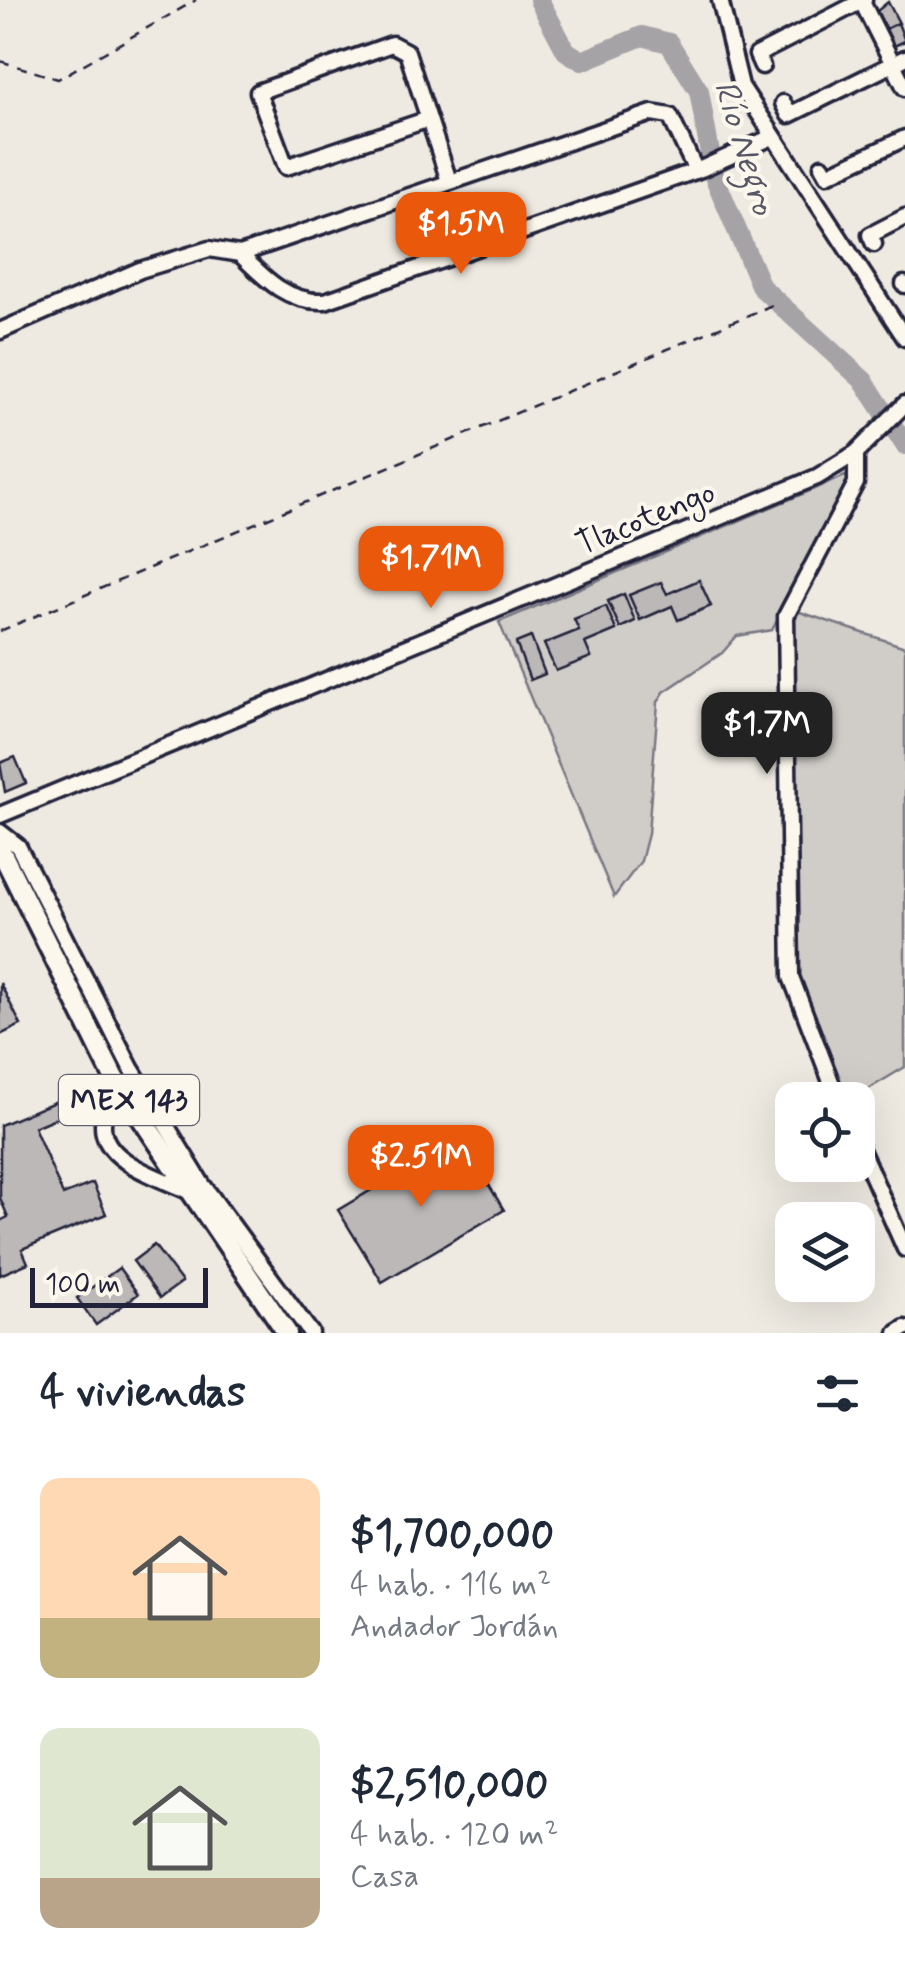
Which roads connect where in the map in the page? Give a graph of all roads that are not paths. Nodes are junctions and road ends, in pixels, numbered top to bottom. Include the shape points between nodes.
1 (720, 0) edge
2 (862, 0) edge
3 (899, 61) edge
4 (762, 66) dead end
5 (905, 88) edge
6 (783, 104) dead end
7 (429, 119) junction
8 (772, 137) junction
9 (905, 138) edge
10 (822, 166) dead end
11 (698, 170) junction
12 (450, 181) junction
13 (905, 217) edge
14 (874, 244) dead end
15 (240, 254) junction
16 (0, 331) edge
17 (905, 338) edge
18 (899, 408) edge
19 (856, 452) junction
20 (0, 814) edge
21 (0, 832) edge
22 (0, 848) edge
23 (114, 1078) junction
24 (831, 1082) edge
25 (875, 1181) edge
26 (188, 1191) junction
27 (905, 1248) edge
28 (905, 1328) edge
29 (287, 1333) edge
30 (311, 1333) edge
31 (898, 1333) edge

1 - 8 street via 735,71
2 - 3 street
2 - 4 street via 757,55
3 - 5 street
3 - 6 street via 789,115
7 - 7 street via 407,52 392,44 258,92 286,167
7 - 12 street
8 - 11 street
8 - 17 street
9 - 10 street via 827,175
11 - 12 street via 670,116 652,112
11 - 15 street via 325,301 306,302 269,283
12 - 15 street
13 - 14 street via 870,235
15 - 16 street via 209,248 140,270
18 - 19 street, Tlacotengo
19 - 20 street, Tlacotengo via 817,477 19,799
19 - 24 street via 856,483 786,616 791,977
21 - 30 street via 18,846 131,1068 202,1184
22 - 23 main road, MEX 143
23 - 26 main road, MEX 143
23 - 26 street via 106,1141 119,1157
25 - 27 street
26 - 29 main road, MEX 143
28 - 31 street

